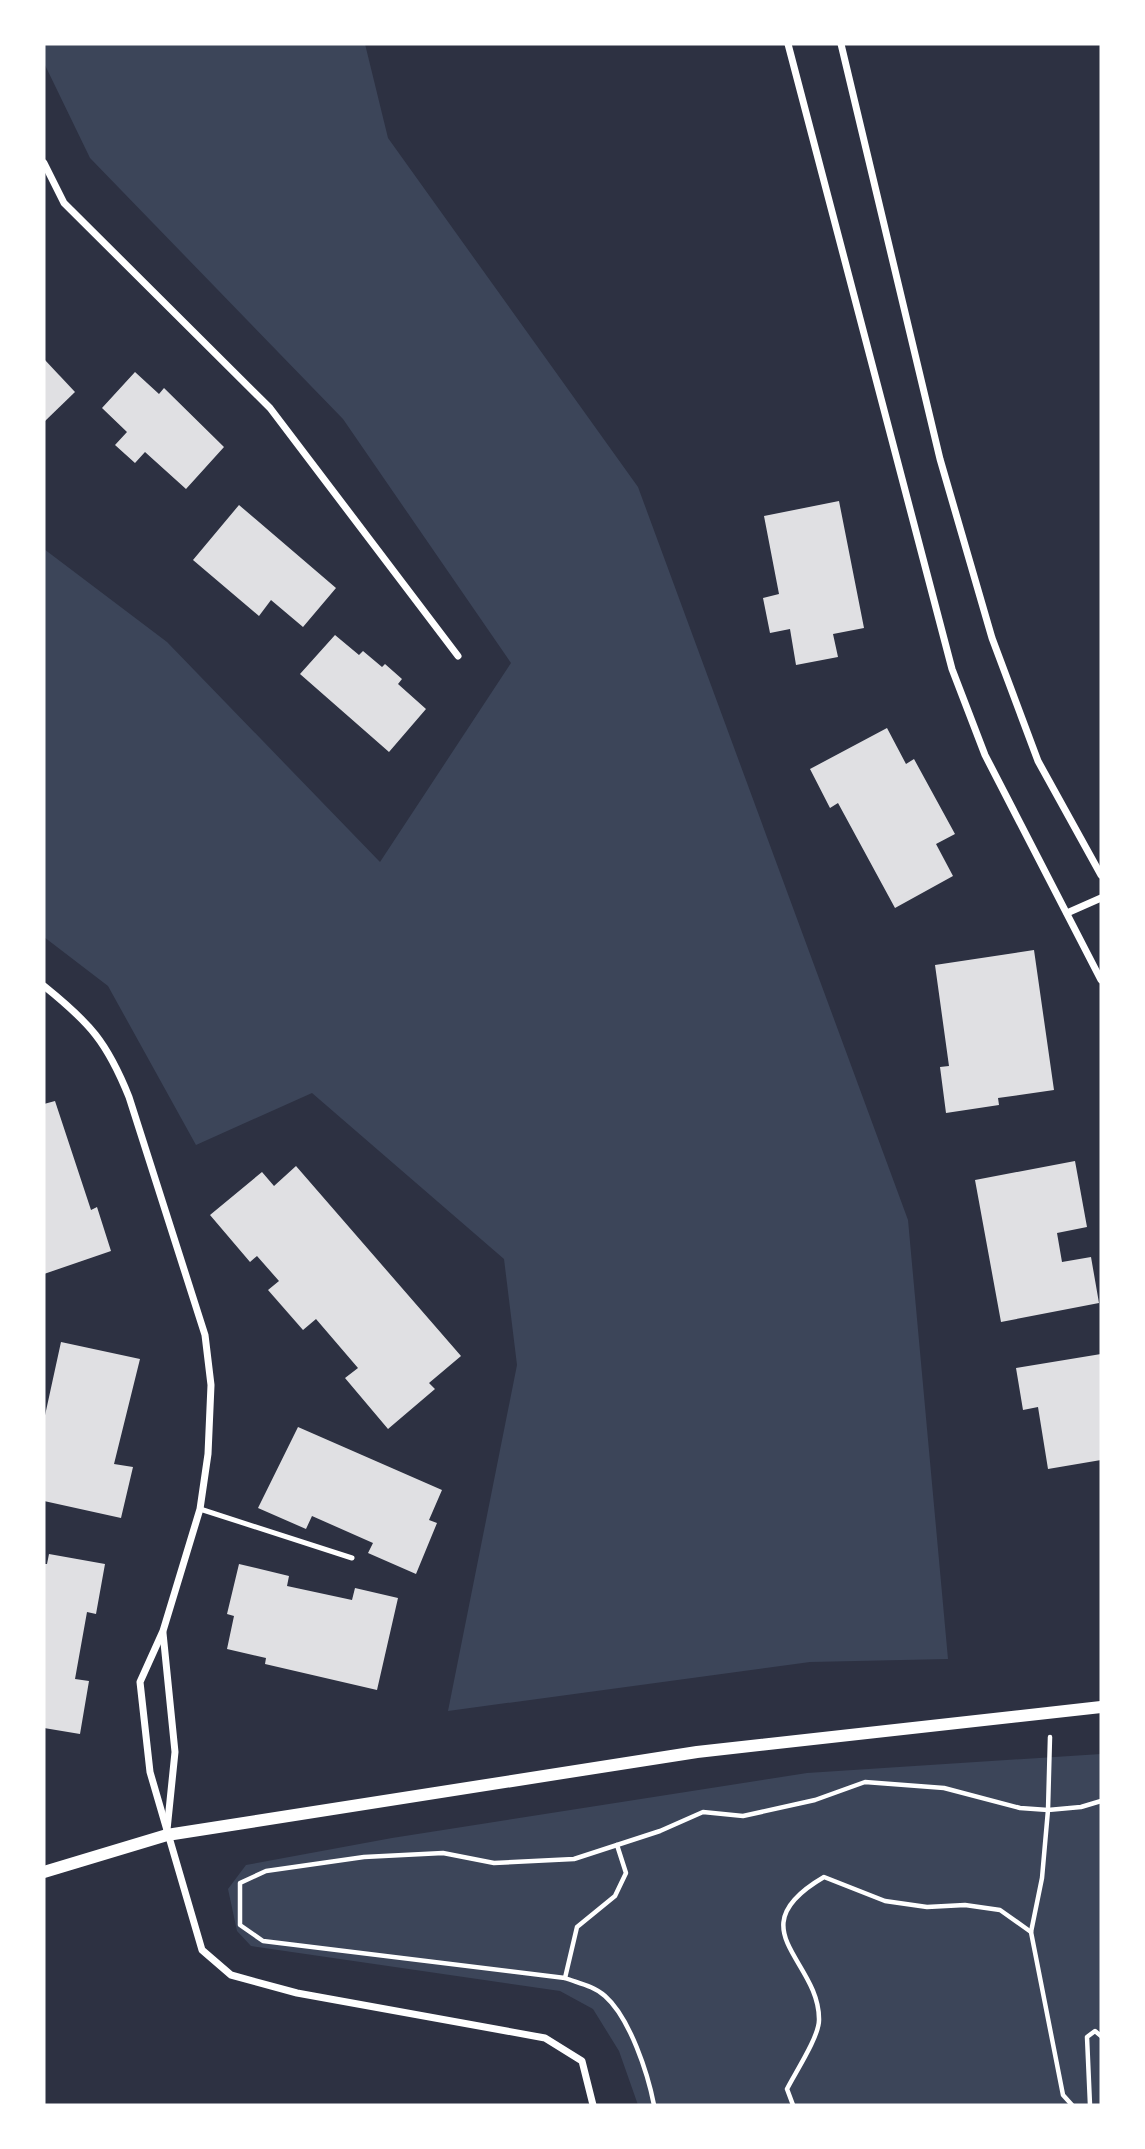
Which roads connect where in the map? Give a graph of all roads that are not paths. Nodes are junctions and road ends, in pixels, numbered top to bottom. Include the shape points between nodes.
1 (788, 44) edge
2 (841, 44) edge
3 (44, 163) edge
4 (458, 656) dead end
5 (1101, 875) edge
6 (1101, 898) edge
7 (1067, 914) junction
8 (1101, 980) edge
9 (44, 986) edge
10 (200, 1509) junction
11 (352, 1558) dead end
12 (163, 1631) junction
13 (1101, 1707) edge
14 (167, 1835) junction
15 (44, 1872) edge
16 (593, 2105) edge

1 - 7 street via 952,669 985,755
2 - 5 street via 936,446 992,638 1038,761
3 - 4 street via 64,203 270,408
6 - 7 street
7 - 8 street
9 - 10 street via 86,1020 115,1061 205,1335 211,1385
10 - 11 lane
10 - 12 street
12 - 14 street via 174,1752
12 - 14 street via 140,1682 150,1772
13 - 14 street via 697,1752
14 - 15 street
14 - 16 street via 202,1950 231,1975 297,1993 545,2038 582,2061

